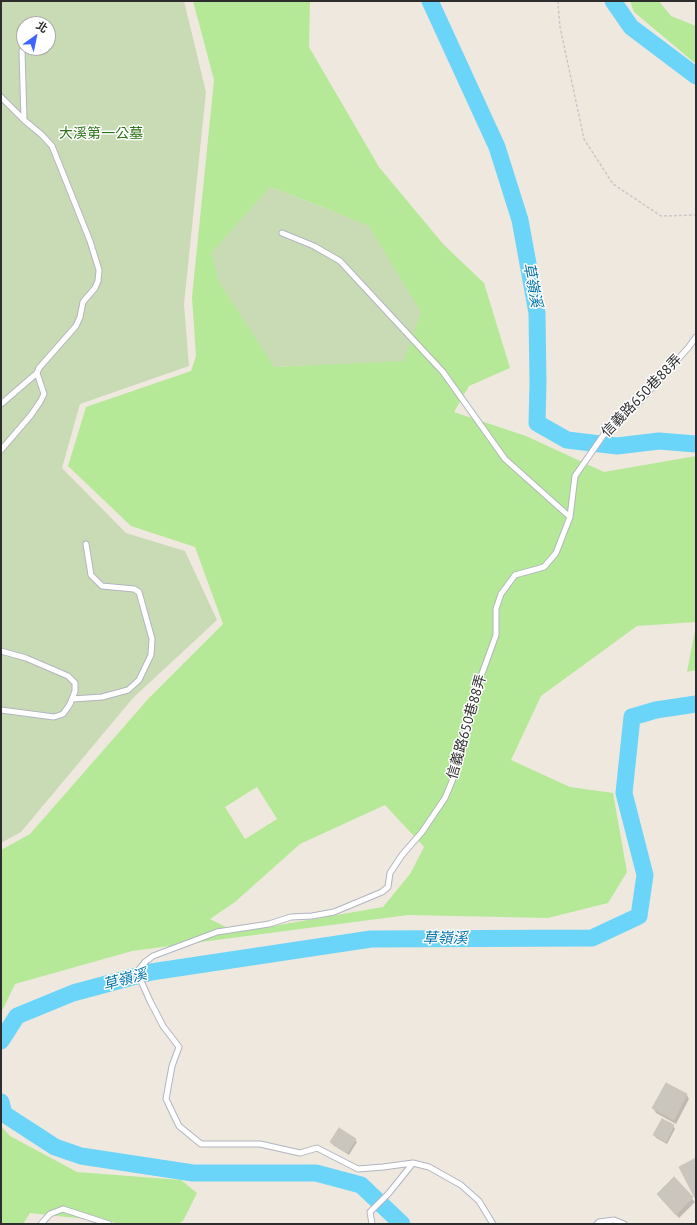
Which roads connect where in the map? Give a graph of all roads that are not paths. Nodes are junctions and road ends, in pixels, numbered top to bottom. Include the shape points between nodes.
1 (22, 56) edge
2 (1, 97) edge
3 (24, 120) junction
4 (282, 233) dead end
5 (696, 337) edge
6 (37, 373) junction
7 (1, 404) edge
8 (1, 450) edge
9 (570, 517) junction
10 (86, 544) dead end
11 (1, 650) edge
12 (72, 699) junction
13 (1, 710) edge
14 (413, 1163) junction
15 (41, 1224) edge
16 (109, 1224) edge
17 (372, 1224) edge
18 (492, 1224) edge
19 (597, 1224) edge
20 (624, 1224) edge

1 - 3 lane
2 - 3 lane
3 - 6 lane via 52,146 99,270 98,281 83,302 76,326
4 - 9 lane via 314,246 340,261 443,372 504,459
5 - 9 lane, 信義路650巷88弄 via 640,401 607,430 575,476
6 - 7 lane
6 - 8 lane via 44,394 31,415
9 - 14 lane, 信義路650巷88弄 via 556,553 544,567 515,575 501,594 496,609 496,635 470,707 458,767 445,798 390,873 388,887 382,892 334,912 291,917 269,924 217,932 154,956 144,962 137,972 163,1026 179,1047 172,1066 166,1099 179,1126 201,1144 260,1144 300,1153 317,1148 358,1169
10 - 12 lane via 91,575 102,586 134,589 139,592 152,639 151,655 139,680 128,690 102,697
11 - 12 lane via 68,676 75,683
12 - 13 lane via 63,714 54,717
14 - 17 lane via 389,1194 370,1212
14 - 18 lane via 429,1167 461,1185 479,1201
15 - 16 lane via 50,1214 63,1209
19 - 20 lane via 614,1220

